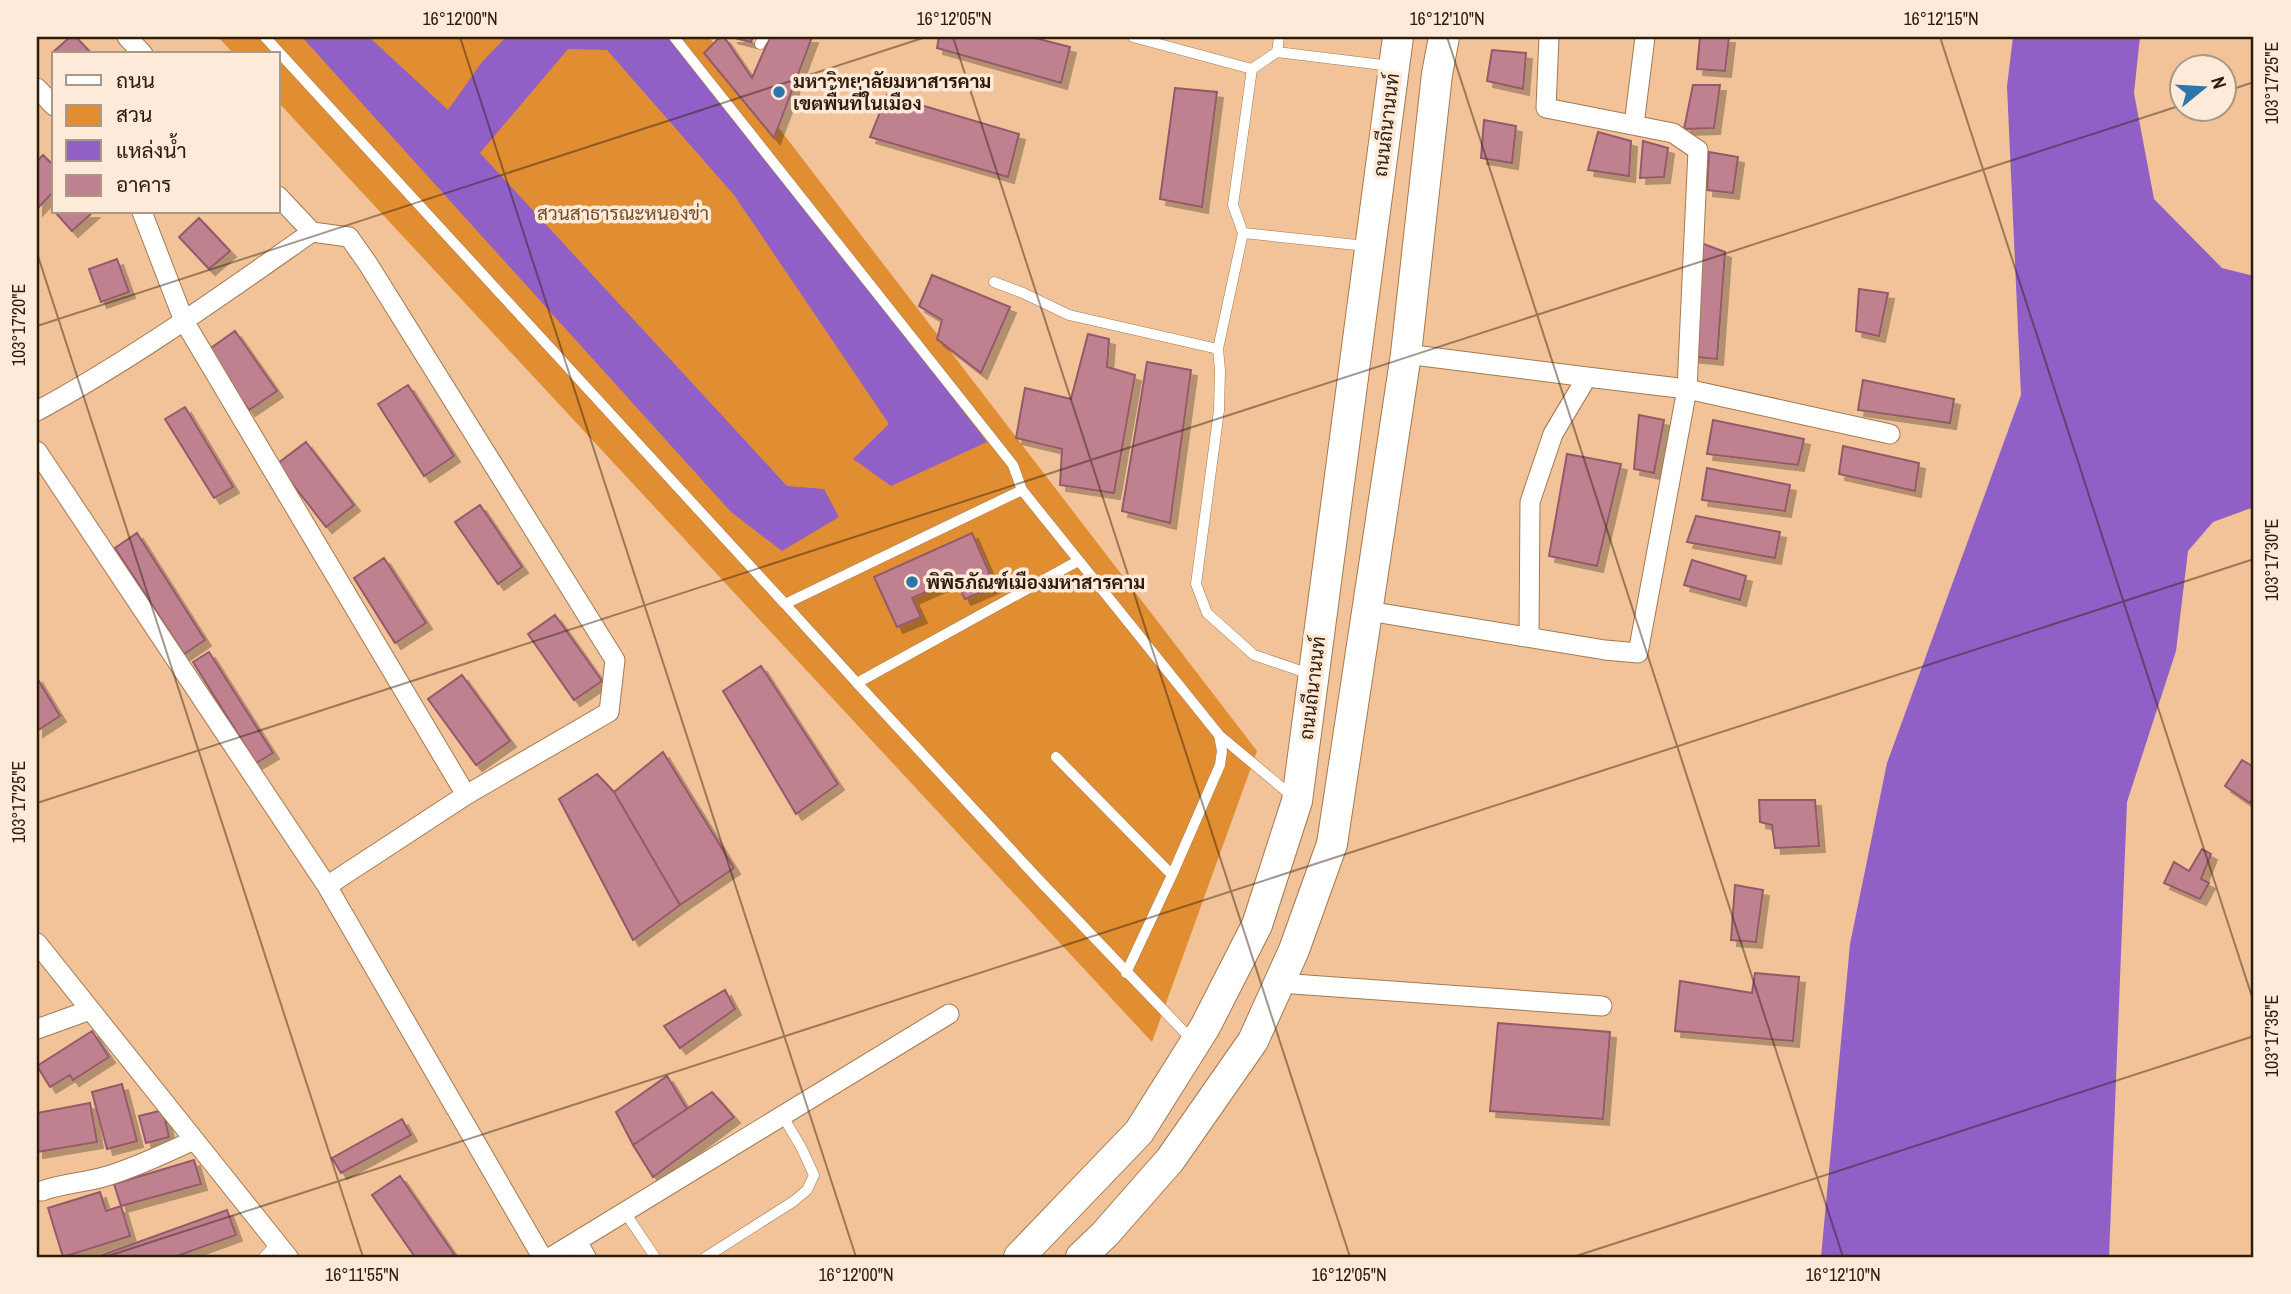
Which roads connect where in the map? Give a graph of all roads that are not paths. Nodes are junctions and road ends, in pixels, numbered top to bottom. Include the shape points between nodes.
1 (127, 37) edge
2 (265, 37) edge
3 (674, 37) edge
4 (1133, 37) edge
5 (1279, 37) edge
6 (1398, 37) edge
7 (1444, 37) edge
8 (1549, 37) edge
9 (1644, 37) edge
10 (141, 52) edge
11 (279, 52) edge
12 (1277, 52) junction
13 (280, 53) edge
14 (1393, 66) junction
15 (1252, 69) junction
16 (1437, 74) junction
17 (37, 88) edge
18 (52, 104) edge
19 (1634, 125) junction
20 (280, 198) edge
21 (143, 214) edge
22 (312, 232) junction
23 (1243, 233) junction
24 (1370, 246) junction
25 (994, 282) dead end
26 (184, 321) junction
27 (1218, 349) junction
28 (1406, 354) junction
29 (1587, 377) junction
30 (1687, 389) junction
31 (37, 411) edge
32 (1890, 434) dead end
33 (37, 451) edge
34 (1022, 490) junction
35 (1078, 561) junction
36 (785, 604) junction
37 (1368, 611) junction
38 (1529, 638) junction
39 (1313, 676) junction
40 (857, 683) junction
41 (1219, 735) junction
42 (1056, 757) dead end
43 (466, 795) junction
44 (1297, 801) junction
45 (1172, 875) junction
46 (327, 886) junction
47 (37, 943) edge
48 (1126, 973) junction
49 (1279, 983) junction
50 (1602, 1006) dead end
51 (90, 1010) junction
52 (949, 1014) dead end
53 (37, 1029) edge
54 (1195, 1043) junction
55 (782, 1115) junction
56 (194, 1140) junction
57 (42, 1191) dead end
58 (624, 1211) junction
59 (581, 1249) edge
60 (276, 1252) edge
61 (552, 1256) edge
62 (655, 1257) edge
63 (706, 1257) edge
64 (1019, 1257) edge
65 (1081, 1257) edge

1 - 10 street
2 - 11 lane
3 - 34 lane via 1013,465
4 - 15 lane
5 - 12 lane
6 - 14 main road, ถนนถีนานนท์
7 - 16 main road
8 - 19 street via 1546,108
9 - 19 street
12 - 14 lane
12 - 15 lane
13 - 36 lane
14 - 16 main road
14 - 24 main road, ถนนถีนานนท์
15 - 23 lane via 1233,205
16 - 28 main road
17 - 18 street
19 - 30 street via 1673,133 1698,150
20 - 22 street
21 - 26 street
22 - 26 street
22 - 43 street via 349,237 362,255 615,660 609,712
23 - 24 lane
23 - 27 lane
24 - 39 main road, ถนนถีนานนท์
25 - 27 lane via 1069,315
26 - 31 street
26 - 43 street
27 - 39 lane via 1219,410 1196,584 1207,613 1254,655
28 - 29 street
28 - 37 main road
29 - 30 street
29 - 38 street via 1553,434 1530,502
30 - 32 street
30 - 38 street via 1638,653
33 - 46 street
34 - 35 lane
34 - 36 lane
35 - 40 lane
35 - 41 lane
36 - 40 lane
37 - 38 street
37 - 49 main road via 1332,844
39 - 44 main road, ถนนถีนานนท์
40 - 48 lane
41 - 44 lane
41 - 45 lane via 1220,765
42 - 45 lane
43 - 46 street
44 - 54 main road, ถนนถีนานนท์ via 1256,925
45 - 48 lane
46 - 61 street
47 - 51 street
48 - 54 lane
49 - 50 street
49 - 65 main road via 1252,1041 1170,1160
51 - 53 street
51 - 56 street
52 - 55 street
54 - 64 main road, ถนนถีนานนท์ via 1139,1132
55 - 58 street
55 - 63 lane via 814,1175 807,1190
56 - 57 street via 105,1177
56 - 60 street
58 - 59 street
58 - 62 lane
59 - 61 street

